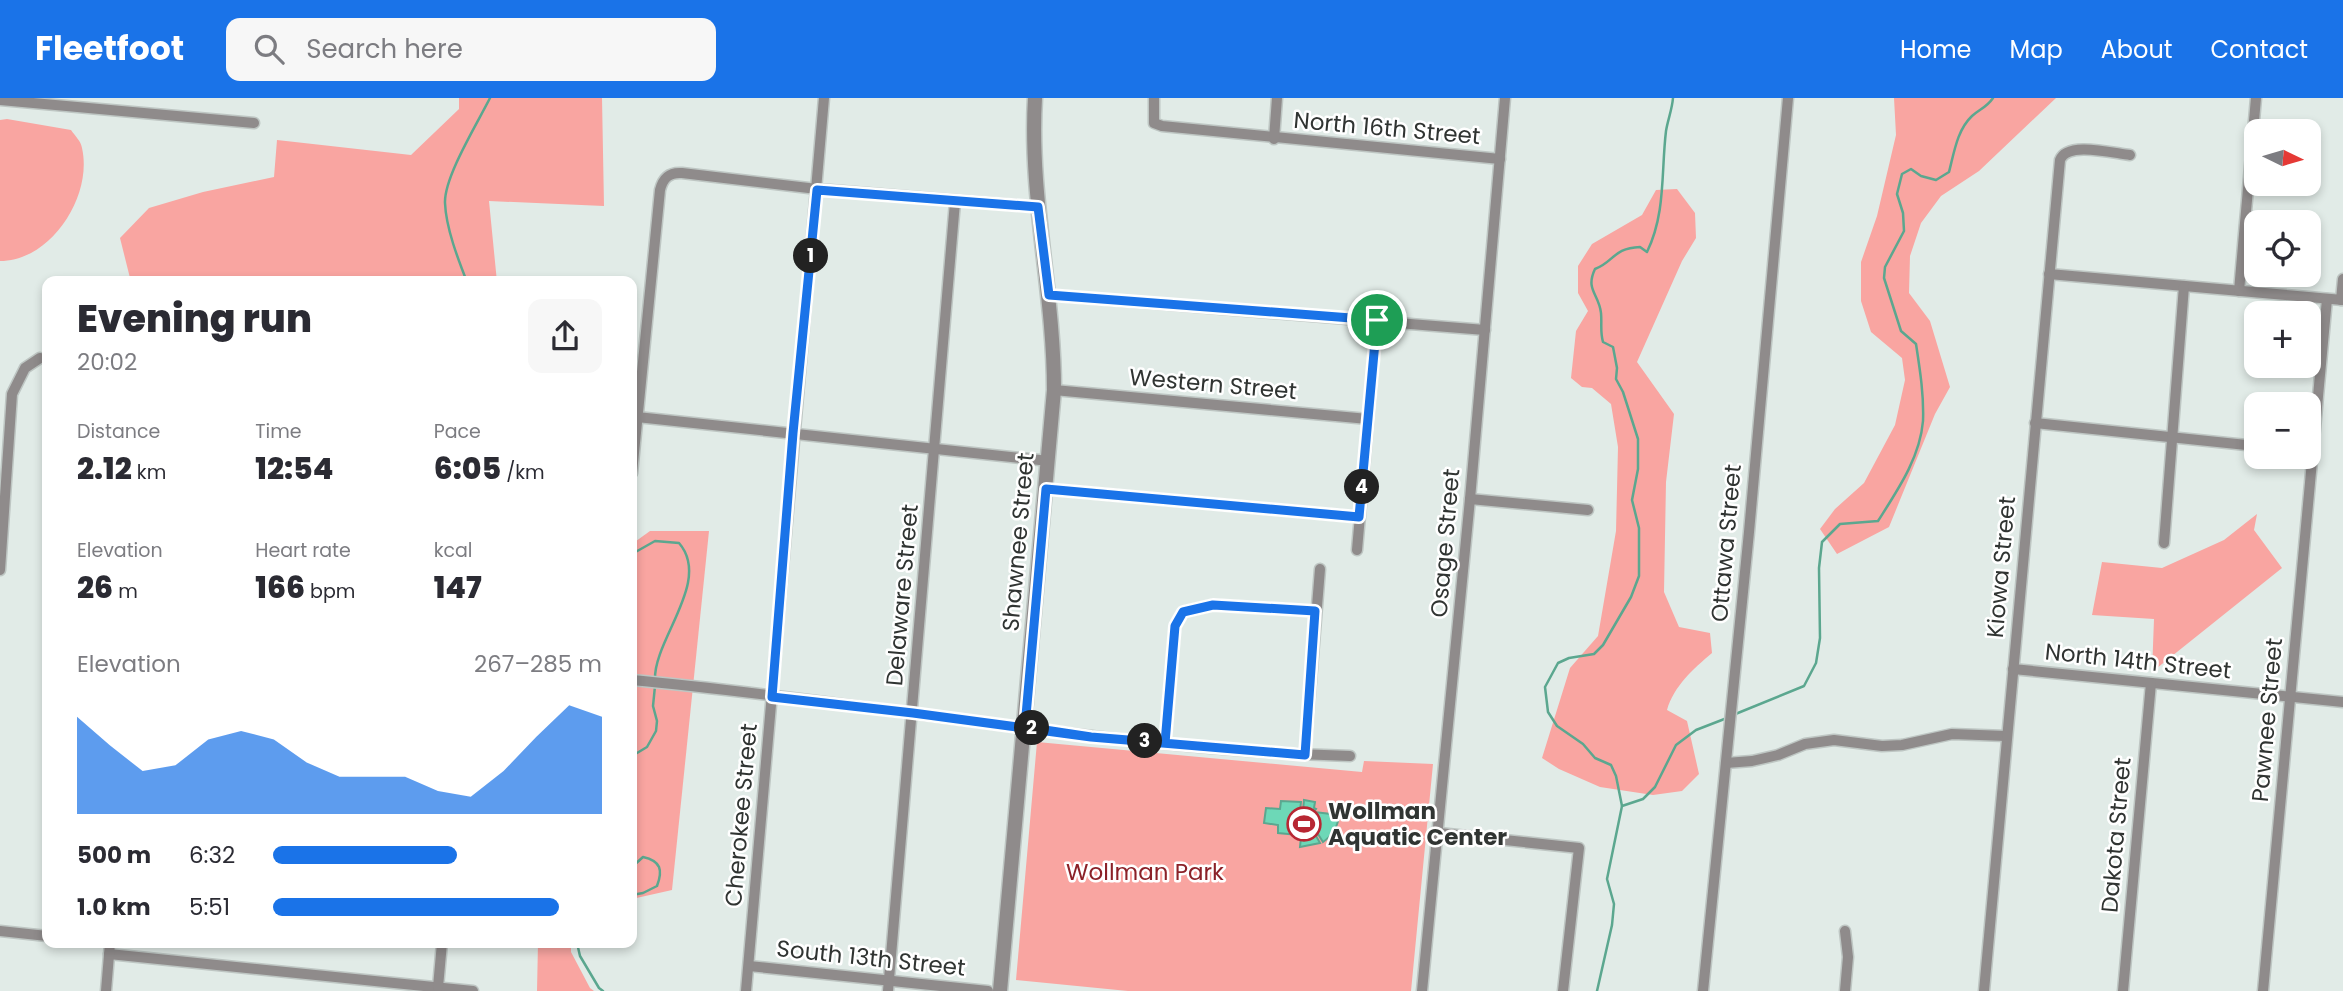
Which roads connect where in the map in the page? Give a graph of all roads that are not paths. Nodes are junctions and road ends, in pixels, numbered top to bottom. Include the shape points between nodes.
1 (824, 98) edge
2 (1035, 98) edge
3 (1154, 98) edge
4 (1277, 98) edge
5 (1505, 98) edge
6 (1788, 98) edge
7 (2256, 98) edge
8 (0, 100) edge
9 (254, 123) dead end
10 (1274, 139) junction
11 (2130, 155) dead end
12 (1500, 159) junction
13 (817, 190) junction
14 (955, 202) junction
15 (1038, 207) junction
16 (2049, 274) junction
17 (2343, 279) edge
18 (2185, 286) junction
19 (2239, 291) junction
20 (1049, 295) junction
21 (2327, 299) junction
22 (2342, 300) edge
23 (1377, 320) junction
24 (1486, 330) junction
25 (40, 358) dead end
26 (1054, 390) junction
27 (2317, 392) edge
28 (637, 417) joint
29 (1368, 419) junction
30 (2035, 423) junction
31 (793, 433) junction
32 (2174, 436) junction
33 (2244, 445) edge
34 (936, 448) junction
35 (1049, 461) junction
36 (2310, 469) edge
37 (1046, 489) junction
38 (1470, 499) junction
39 (1588, 510) dead end
40 (1359, 517) junction
41 (2164, 543) dead end
42 (1357, 551) dead end
43 (1320, 569) dead end
44 (0, 570) edge
45 (1315, 611) junction
46 (2013, 669) junction
47 (637, 681) edge
48 (2151, 684) junction
49 (772, 697) junction
50 (2291, 697) junction
51 (2343, 702) edge
52 (913, 713) junction
53 (1025, 727) junction
54 (2006, 736) junction
55 (1165, 743) junction
56 (1305, 755) junction
57 (1350, 757) dead end
58 (1726, 763) junction
59 (1439, 832) junction
60 (0, 931) edge
61 (1845, 932) dead end
62 (42, 935) edge
63 (110, 948) edge
64 (442, 948) edge
65 (749, 966) junction
66 (889, 986) edge
67 (438, 987) junction
68 (106, 991) edge
69 (473, 991) edge
70 (747, 991) edge
71 (988, 991) edge
72 (1000, 991) edge
73 (1422, 991) edge
74 (1563, 991) edge
75 (1703, 991) edge
76 (1845, 991) edge
77 (1984, 991) edge
78 (2123, 991) edge
79 (2263, 991) edge

1 - 13 street, Cherokee Street
2 - 15 street, Shawnee Street via 1032,138
3 - 10 street, North 16th Street via 1154,123 1162,127
4 - 10 street
5 - 12 street, Osage Street
6 - 58 street, Ottawa Street
7 - 19 street
8 - 9 street
10 - 12 street, North 16th Street
11 - 16 street, Kiowa Street via 2068,150 2062,154
12 - 24 street, Osage Street
13 - 14 street
13 - 28 street via 674,172 662,182
13 - 31 street, Cherokee Street
14 - 15 street
14 - 34 street, Delaware Street
15 - 20 street, Shawnee Street
16 - 18 street
16 - 30 street, Kiowa Street
17 - 22 street
18 - 19 street
18 - 32 street
19 - 21 street
20 - 23 street
20 - 26 street, Shawnee Street
21 - 22 street
21 - 27 street, Pawnee Street
23 - 24 street
23 - 29 street
24 - 38 street, Osage Street
25 - 44 street via 24,368 12,394
26 - 29 street, Western Street
26 - 35 street, Shawnee Street
28 - 31 street
29 - 40 street
30 - 32 street
30 - 46 street, Kiowa Street
31 - 34 street
31 - 49 street, Cherokee Street
32 - 33 street
32 - 41 street
34 - 35 street
34 - 52 street, Delaware Street
35 - 37 street, Shawnee Street
36 - 50 street, Pawnee Street
37 - 40 street
37 - 53 street, Shawnee Street
38 - 39 street
38 - 59 street, Osage Street
40 - 42 street
43 - 45 street
45 - 55 street via 1213,605 1183,612 1175,626
45 - 56 street
46 - 48 street, North 14th Street
46 - 54 street, Kiowa Street
47 - 49 street
48 - 50 street, North 14th Street
48 - 78 street, Dakota Street
49 - 52 street
49 - 65 street, Cherokee Street
50 - 51 street, North 14th Street
50 - 79 street, Pawnee Street
52 - 53 street
52 - 66 street, Delaware Street
53 - 55 street
53 - 72 street, Shawnee Street
54 - 58 street via 1952,734 1902,746 1834,740
54 - 77 street, Kiowa Street
55 - 56 street
56 - 57 street
58 - 75 street, Ottawa Street
59 - 73 street, Osage Street
59 - 74 street via 1579,848
60 - 62 street
61 - 76 street
63 - 67 street
63 - 68 street
64 - 67 street
65 - 66 street, South 13th Street
65 - 70 street, Cherokee Street
66 - 71 street, South 13th Street
67 - 69 street

